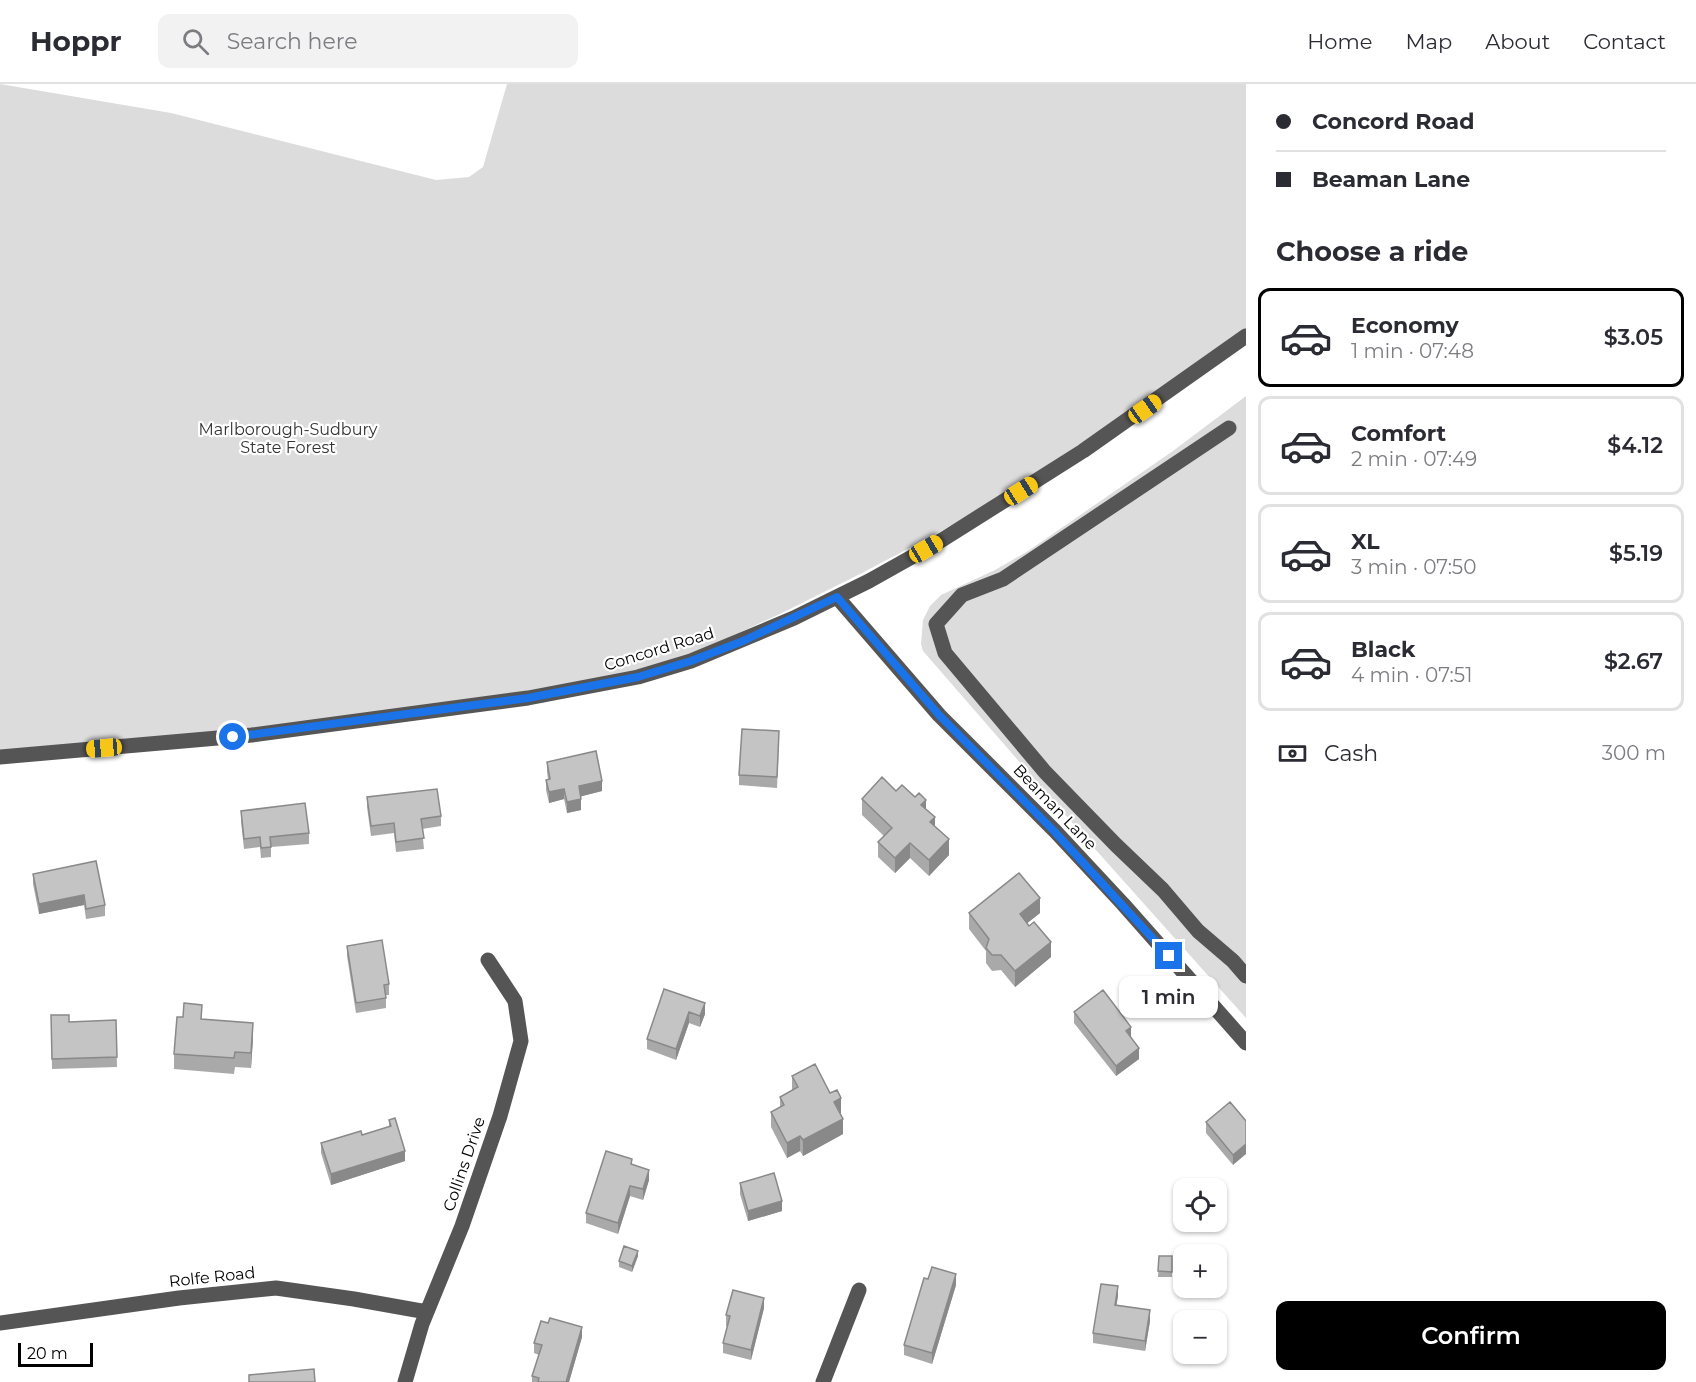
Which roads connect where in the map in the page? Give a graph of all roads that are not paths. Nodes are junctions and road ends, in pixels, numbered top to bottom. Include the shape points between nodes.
1 (1246, 336) edge
2 (1229, 428) dead end
3 (837, 597) junction
4 (0, 757) edge
5 (488, 960) dead end
6 (1246, 976) edge
7 (1246, 1043) edge
8 (859, 1290) dead end
9 (427, 1312) junction
10 (0, 1323) edge
11 (405, 1382) edge
12 (823, 1382) edge

1 - 3 street, Concord Road via 1018,493
2 - 6 street via 1003,579 962,595 936,624 945,653 1016,739
3 - 4 street, Concord Road via 691,661 583,689 252,735
3 - 7 street, Beaman Lane via 939,715 1100,880
5 - 9 street, Collins Drive via 516,1001 521,1041 462,1226
8 - 12 street
9 - 10 street, Rolfe Road via 276,1288
9 - 11 street, Collins Drive

